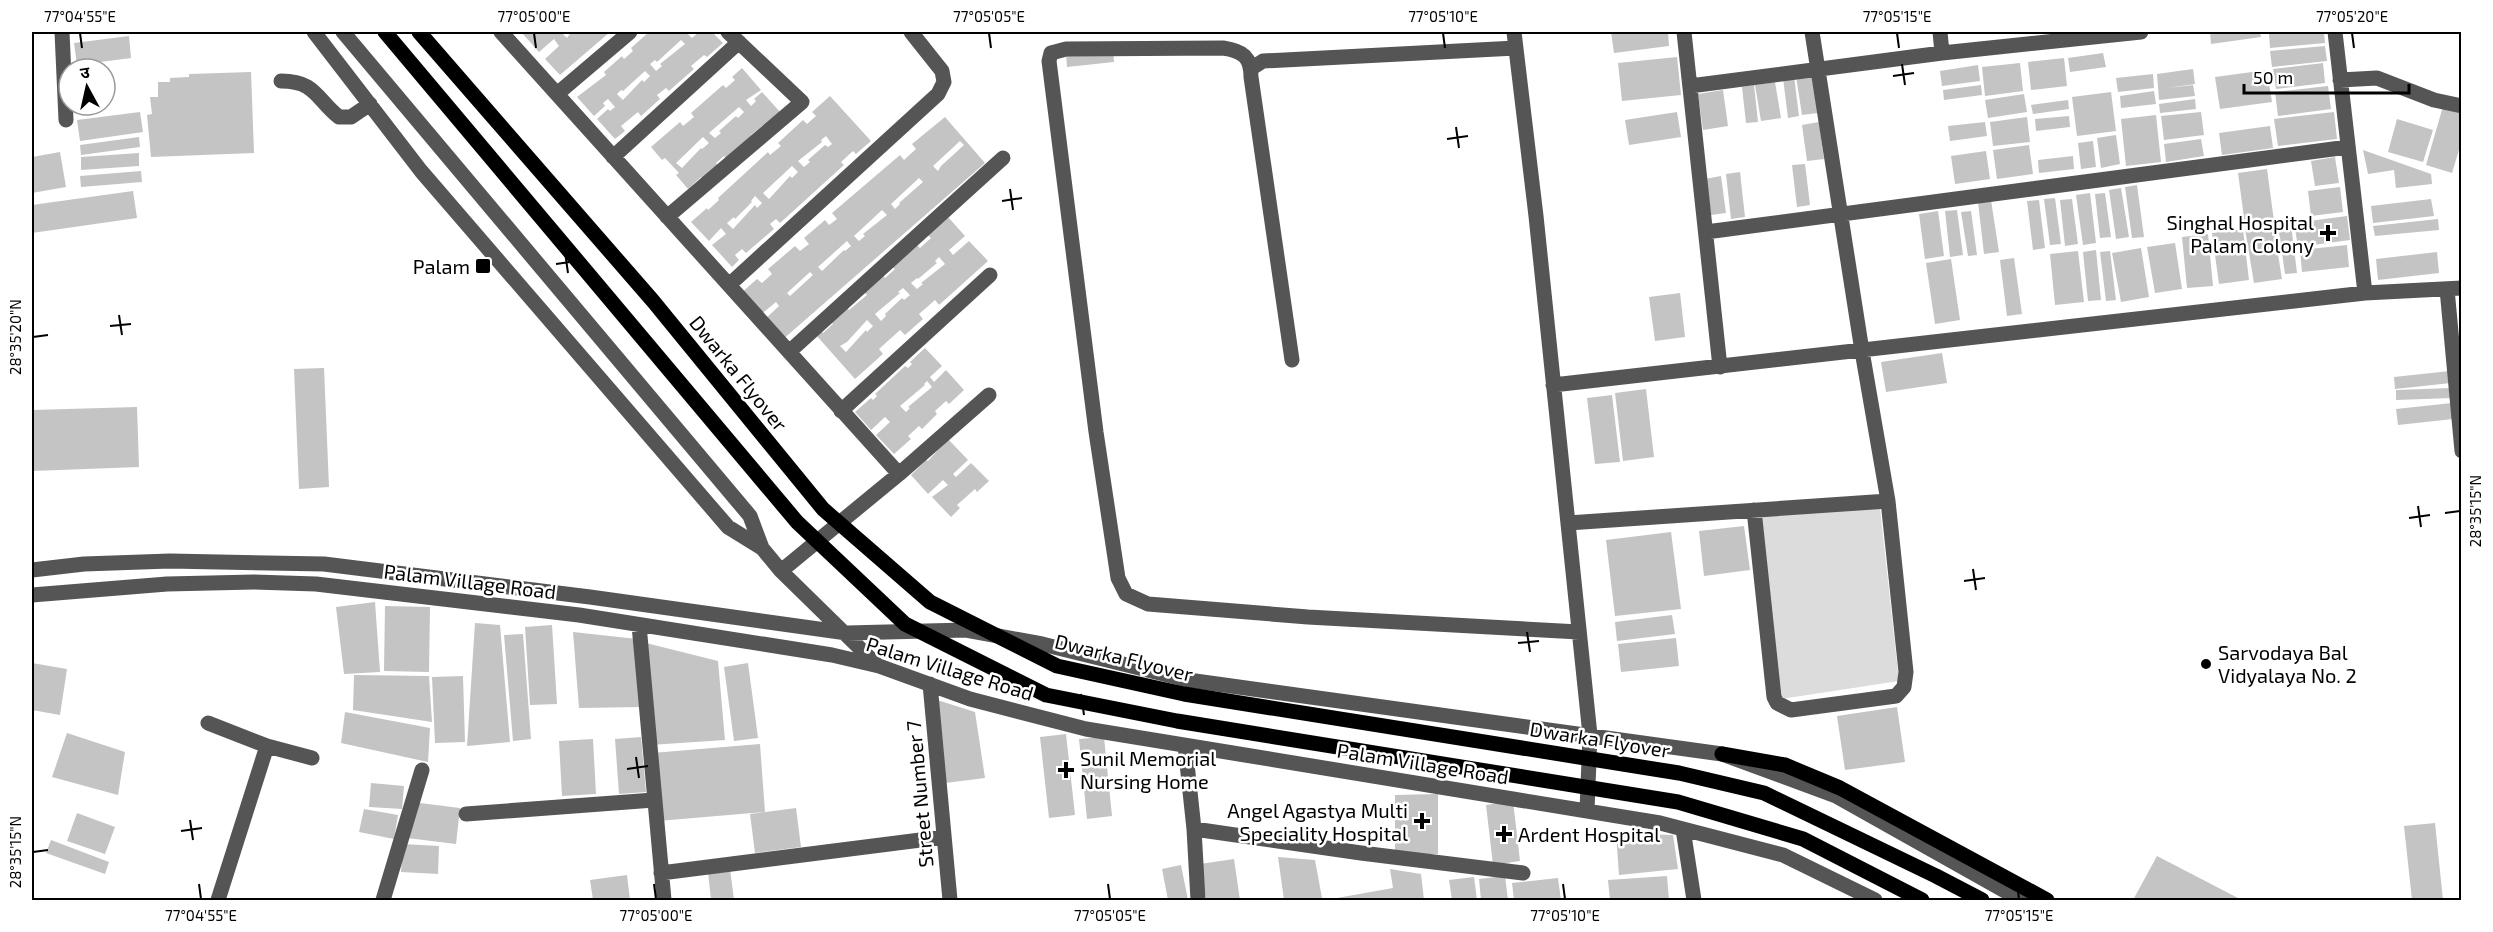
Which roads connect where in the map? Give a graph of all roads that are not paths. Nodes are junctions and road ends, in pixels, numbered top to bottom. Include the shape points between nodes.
1 (62, 32) edge
2 (314, 32) edge
3 (343, 32) edge
4 (385, 32) edge
5 (419, 32) edge
6 (501, 32) edge
7 (630, 32) edge
8 (911, 32) edge
9 (1514, 32) edge
10 (1684, 32) edge
11 (1812, 32) edge
12 (1940, 32) edge
13 (2141, 32) edge
14 (2335, 32) edge
15 (2062, 35) edge
16 (734, 37) edge
17 (1516, 48) junction
18 (1942, 53) junction
19 (1252, 68) junction
20 (1818, 71) junction
21 (2340, 80) junction
22 (281, 81) dead end
23 (1690, 86) junction
24 (556, 94) junction
25 (370, 104) junction
26 (2462, 106) edge
27 (66, 120) dead end
28 (2348, 147) junction
29 (613, 157) junction
30 (1003, 158) dead end
31 (1842, 214) junction
32 (667, 217) junction
33 (1706, 232) junction
34 (990, 275) dead end
35 (729, 285) junction
36 (2454, 289) edge
37 (2366, 293) junction
38 (1862, 351) junction
39 (789, 352) junction
40 (1292, 360) dead end
41 (1720, 367) junction
42 (1553, 385) junction
43 (988, 395) dead end
44 (841, 411) junction
45 (2460, 422) edge
46 (2462, 451) edge
47 (899, 474) junction
48 (1888, 501) junction
49 (1754, 510) junction
50 (1568, 524) junction
51 (762, 548) junction
52 (32, 570) edge
53 (781, 571) junction
54 (32, 595) edge
55 (639, 625) junction
56 (1579, 632) junction
57 (847, 633) junction
58 (879, 666) junction
59 (930, 684) junction
60 (208, 723) dead end
61 (1590, 735) junction
62 (1185, 745) junction
63 (267, 746) junction
64 (1722, 753) junction
65 (312, 758) dead end
66 (422, 770) dead end
67 (654, 800) junction
68 (1587, 811) junction
69 (466, 814) dead end
70 (1194, 829) junction
71 (1683, 829) junction
72 (944, 837) junction
73 (661, 873) junction
74 (1523, 873) dead end
75 (218, 900) edge
76 (383, 900) edge
77 (664, 900) edge
78 (950, 900) edge
79 (1198, 900) edge
80 (1694, 900) edge
81 (1875, 900) edge
82 (1922, 900) edge
83 (1982, 900) edge
84 (2021, 900) edge
85 (2047, 900) edge

1 - 27 street
2 - 25 street
3 - 51 street via 750,516
4 - 82 main road via 797,522 905,624 1046,695 1177,721 1678,802 1803,839
5 - 83 main road, Dwarka Flyover via 653,301 823,509 930,602 1057,666 1184,694 1679,772 1764,793
6 - 24 street
7 - 24 street
8 - 35 street via 942,71 944,82 938,94
9 - 17 street
10 - 23 street
11 - 20 street
12 - 18 street
13 - 15 street
14 - 21 street
15 - 18 street
16 - 29 street
16 - 32 street via 802,102
17 - 19 street via 1263,61
17 - 42 street
18 - 20 street
19 - 40 street
19 - 56 street via 1240,52 1223,48 1066,49 1049,56 1096,432 1121,588 1133,599 1148,604
20 - 23 street
20 - 31 street
21 - 26 street via 2377,78 2434,100
21 - 28 street
22 - 25 street via 307,86 339,117 351,117
23 - 33 street
24 - 29 street
25 - 51 street via 421,171 728,527
28 - 31 street
28 - 37 street
29 - 32 street
30 - 39 street
31 - 33 street
31 - 38 street
32 - 35 street
33 - 41 street
34 - 44 street
35 - 39 street
36 - 37 street
36 - 45 street
37 - 38 street
38 - 41 street
38 - 48 street
39 - 44 street
41 - 42 street
42 - 50 street
43 - 47 street
44 - 47 street
45 - 46 street
47 - 53 street
48 - 49 street
48 - 49 street via 1906,672 1904,687 1896,696 1791,710 1777,704 1774,696
49 - 50 street
50 - 56 street
51 - 53 street
52 - 57 street, Palam Village Road via 170,561 324,564
53 - 57 street
54 - 55 street, Palam Village Road via 167,584 305,584
55 - 58 street, Palam Village Road
55 - 67 street
56 - 61 street
57 - 58 street
57 - 61 street, Palam Village Road via 966,630 1042,644 1188,680
58 - 59 street, Palam Village Road
59 - 62 street, Palam Village Road via 970,699 1086,729
59 - 72 street, Street Number 7
60 - 63 street
61 - 64 street, Palam Village Road
61 - 68 street
62 - 68 street, Palam Village Road
62 - 70 street
63 - 65 street
63 - 75 street
64 - 84 street, Palam Village Road via 1836,796
64 - 85 main road via 1785,765 1840,788
66 - 76 street
67 - 69 street
67 - 73 street
68 - 71 street, Palam Village Road
70 - 74 street
70 - 79 street
71 - 80 street
71 - 81 street, Palam Village Road via 1783,855
72 - 73 street
72 - 78 street, Street Number 7
73 - 77 street

